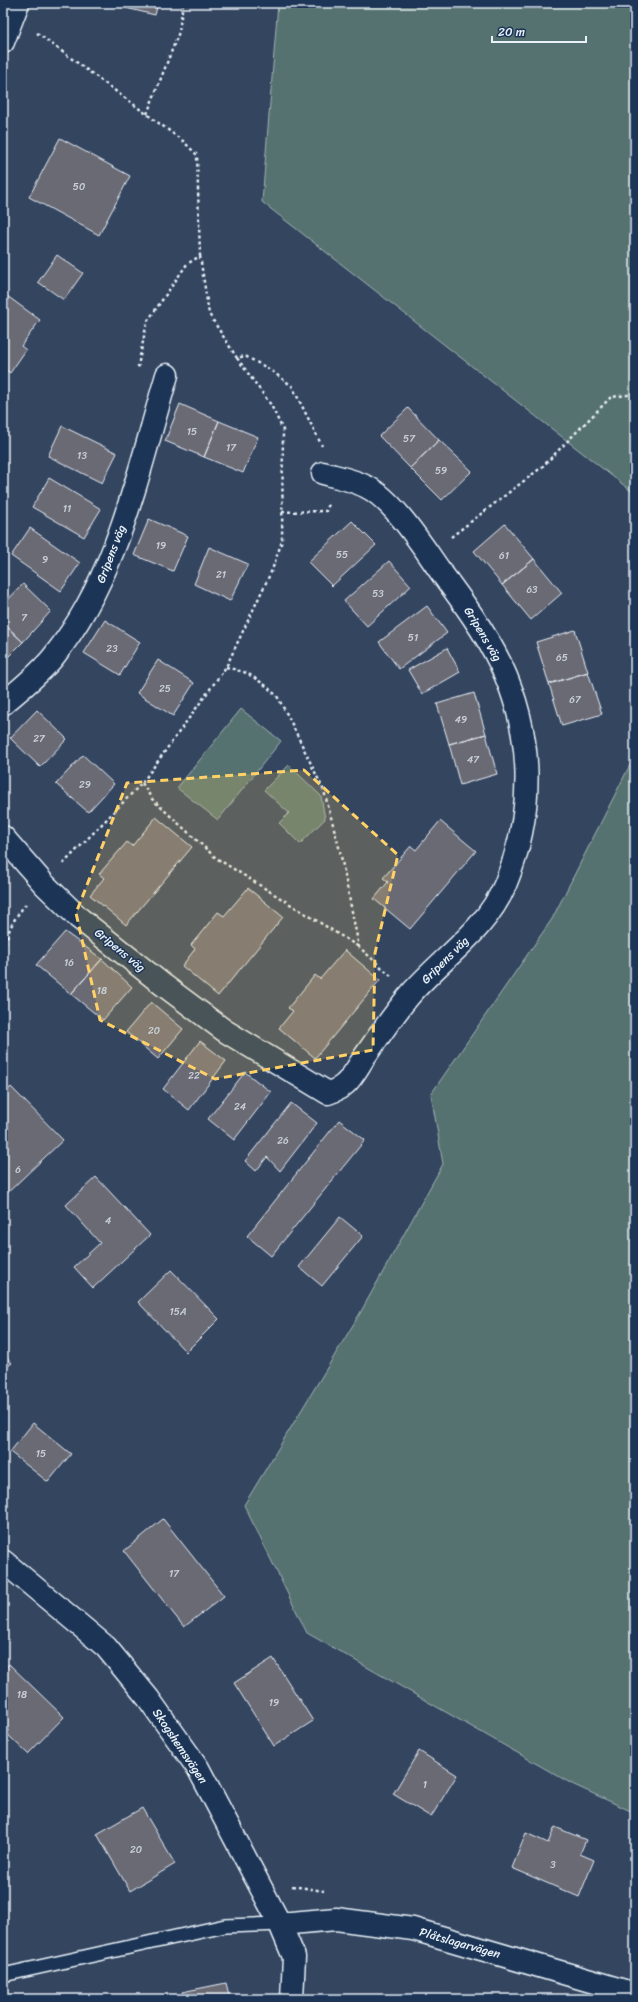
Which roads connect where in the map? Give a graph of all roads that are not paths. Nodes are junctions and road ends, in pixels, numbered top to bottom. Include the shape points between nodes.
1 (16, 11) edge
2 (3, 42) edge
3 (166, 376) road end
4 (323, 473) road end
5 (3, 704) edge
6 (3, 837) edge
7 (3, 1561) edge
8 (280, 1924) junction
9 (3, 1975) edge
10 (635, 1994) edge
11 (292, 1999) edge

1 - 2 street
3 - 5 street, Gripens väg via 134,490 95,594 53,657
4 - 6 street, Gripens väg via 367,487 377,493 392,507 465,604 500,662 518,708 526,743 528,788 520,841 493,908 465,940 410,994 346,1083 328,1093 225,1031 79,918 44,884
7 - 8 street, Skogshemsvägen via 106,1647 148,1698 198,1768
8 - 9 lane via 226,1926
8 - 10 street, Plåtslagarvägen via 336,1918 413,1929
8 - 11 street, Skogshemsvägen via 294,1957

